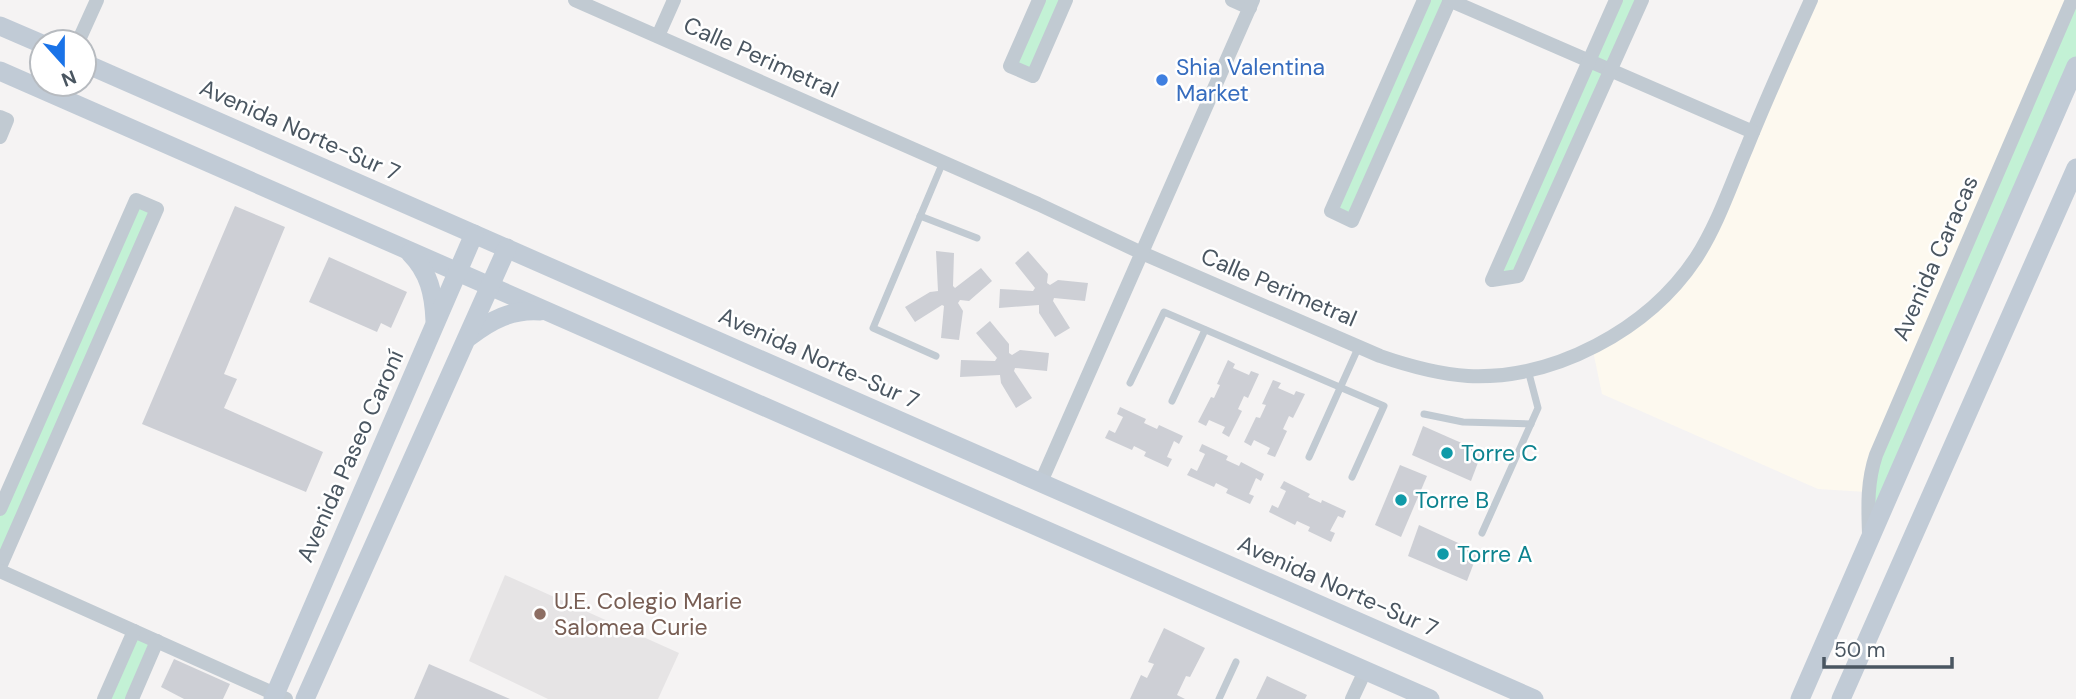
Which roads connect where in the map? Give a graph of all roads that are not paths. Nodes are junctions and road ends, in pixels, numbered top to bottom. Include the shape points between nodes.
1 (97, 0) edge
2 (575, 0) edge
3 (674, 0) edge
4 (1040, 0) edge
5 (1066, 0) edge
6 (1232, 0) edge
7 (1424, 0) edge
8 (1450, 0) edge
9 (1616, 0) edge
10 (1642, 0) edge
11 (1811, 0) edge
12 (2072, 0) edge
13 (1251, 4) edge
14 (0, 26) edge
15 (84, 28) edge
16 (658, 36) junction
17 (28, 38) edge
18 (1590, 61) junction
19 (2076, 66) edge
20 (98, 68) edge
21 (1611, 70) junction
22 (0, 71) edge
23 (0, 117) edge
24 (1753, 132) junction
25 (0, 137) edge
26 (943, 162) junction
27 (2076, 168) edge
28 (920, 216) junction
29 (474, 234) junction
30 (977, 238) dead end
31 (507, 248) junction
32 (408, 250) junction
33 (1142, 253) junction
34 (457, 272) junction
35 (490, 286) junction
36 (550, 312) junction
37 (436, 322) junction
38 (1205, 330) junction
39 (466, 340) junction
40 (1359, 346) junction
41 (936, 356) dead end
42 (1528, 370) junction
43 (1130, 383) dead end
44 (1340, 388) junction
45 (1172, 401) dead end
46 (1424, 414) dead end
47 (1531, 424) junction
48 (1308, 457) dead end
49 (1352, 477) dead end
50 (1041, 482) junction
51 (0, 509) edge
52 (1482, 533) dead end
53 (1870, 540) junction
54 (0, 569) edge
55 (134, 631) junction
56 (157, 641) junction
57 (1236, 662) dead end
58 (1365, 671) junction
59 (278, 697) edge
60 (104, 699) edge
61 (132, 699) edge
62 (305, 699) edge
63 (1219, 699) edge
64 (1352, 699) edge
65 (1430, 699) edge
66 (1534, 699) edge
67 (1800, 699) edge
68 (1841, 699) edge

1 - 15 street
2 - 16 street, Calle Perimetral
3 - 16 street
4 - 5 street via 1010,65 1033,76
6 - 13 street
7 - 8 street via 1331,211 1352,221
8 - 18 street
9 - 18 street
10 - 21 street
11 - 24 street, Calle Perimetral
12 - 53 street, Avenida Caracas via 1876,455 1867,492
13 - 33 street
14 - 17 main road
16 - 26 street, Calle Perimetral
18 - 21 street
18 - 21 street via 1492,280 1518,276
19 - 53 main road, Avenida Caracas
20 - 29 main road, Avenida Norte-Sur 7
21 - 24 street
22 - 32 main road
23 - 25 street via 8,120
24 - 42 street, Calle Perimetral via 1708,239 1675,283 1607,339
26 - 28 lane
26 - 33 street, Calle Perimetral
27 - 68 main road
28 - 30 lane
28 - 41 lane via 873,328
29 - 31 main road, Avenida Norte-Sur 7
29 - 34 main road, Avenida Paseo Caroní
31 - 35 main road
31 - 50 main road, Avenida Norte-Sur 7
32 - 34 main road
32 - 37 main road via 428,279
33 - 40 street, Calle Perimetral
33 - 50 street
34 - 35 main road
34 - 37 main road, Avenida Paseo Caroní
35 - 36 main road
35 - 39 main road
36 - 39 main road via 516,311 498,317
36 - 58 main road
37 - 59 main road, Avenida Paseo Caroní
38 - 43 lane via 1164,312
38 - 44 lane
38 - 45 lane
39 - 62 main road
40 - 42 street, Calle Perimetral via 1439,373 1492,376
40 - 44 lane
42 - 47 lane via 1538,408
44 - 48 lane
44 - 49 lane via 1384,406
46 - 47 lane via 1463,422
47 - 52 lane
50 - 66 main road, Avenida Norte-Sur 7
51 - 54 street via 136,200 158,209
53 - 67 main road, Avenida Caracas
54 - 55 street
55 - 56 street
55 - 60 street
56 - 59 street
56 - 61 street
57 - 63 lane
58 - 64 street
58 - 65 main road

